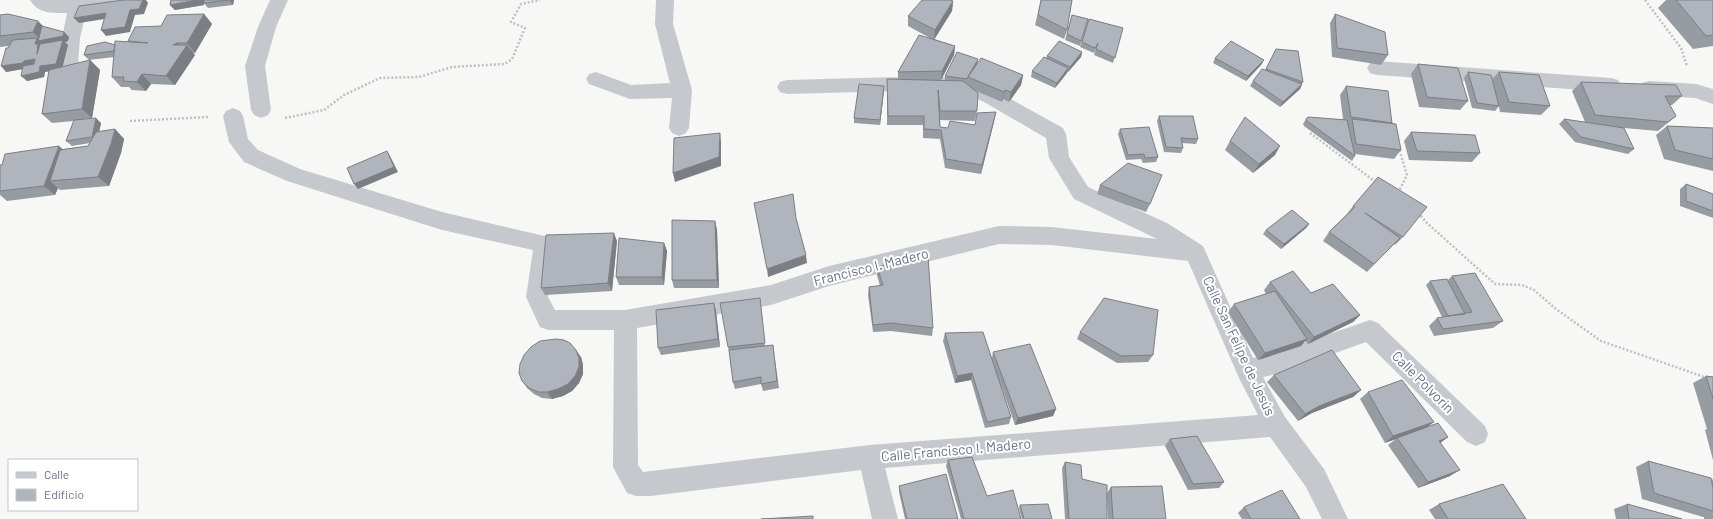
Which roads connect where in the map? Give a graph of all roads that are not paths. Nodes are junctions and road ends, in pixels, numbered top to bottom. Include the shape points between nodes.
1 (40, 0) edge
2 (128, 0) edge
3 (279, 0) edge
4 (665, 0) edge
5 (78, 7) junction
6 (1377, 68) edge
7 (67, 76) edge
8 (596, 79) dead end
9 (788, 86) dead end
10 (682, 90) junction
11 (1705, 94) edge
12 (261, 110) dead end
13 (233, 116) dead end
14 (679, 128) dead end
15 (1195, 254) junction
16 (625, 320) junction
17 (1247, 370) junction
18 (1276, 424) junction
19 (1476, 434) dead end
20 (870, 457) junction
21 (885, 519) edge
22 (1335, 519) edge

1 - 5 street via 48,6
2 - 5 street
3 - 12 street via 267,27 255,66
4 - 10 street via 664,24
5 - 7 street via 71,38
6 - 11 street via 1630,86
8 - 10 street via 630,92
9 - 15 street via 936,82 966,86 1056,134 1059,158 1081,192 1159,229
10 - 14 street
13 - 16 street, Francisco I. Madero via 239,142 251,156 294,175 442,221 545,244 537,297 548,320
15 - 16 street, Francisco I. Madero via 1052,236 1000,235 829,276 771,295
15 - 17 street, Calle San Felipe de Jesús
16 - 20 street, Calle Francisco I. Madero via 626,467 636,484
17 - 18 street, Calle San Felipe de Jesús
17 - 19 street, Calle Polvorín via 1277,363 1370,330
18 - 20 street, Calle Francisco I. Madero
18 - 22 street, Calle San Felipe de Jesús via 1315,478
20 - 21 street

